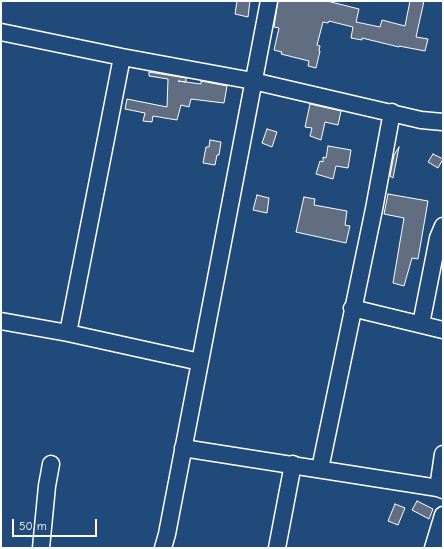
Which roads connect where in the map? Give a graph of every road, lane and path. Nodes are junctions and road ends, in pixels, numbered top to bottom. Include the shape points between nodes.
1 (269, 1) edge
2 (1, 32) edge
3 (122, 57) junction
4 (253, 81) junction
5 (392, 112) junction
6 (443, 122) edge
7 (443, 226) edge
8 (352, 308) junction
9 (1, 321) edge
10 (421, 324) junction
11 (443, 330) edge
12 (68, 333) junction
13 (200, 362) junction
14 (183, 448) junction
15 (443, 454) edge
16 (51, 464) dead end
17 (293, 464) junction
18 (320, 469) junction
19 (440, 489) edge
20 (443, 515) edge
21 (41, 548) edge
22 (163, 548) edge
23 (277, 548) edge
24 (433, 548) edge

1 - 4 street
2 - 3 street
3 - 4 street
3 - 12 street
4 - 5 street
4 - 13 street
5 - 6 street via 421,120
5 - 8 street
7 - 10 street via 438,238
8 - 10 street
8 - 18 street
9 - 12 street
10 - 11 street
12 - 13 street
13 - 14 street
14 - 17 street
14 - 22 street
15 - 19 street
16 - 21 street
17 - 18 street
17 - 23 street
18 - 19 street
20 - 24 street

